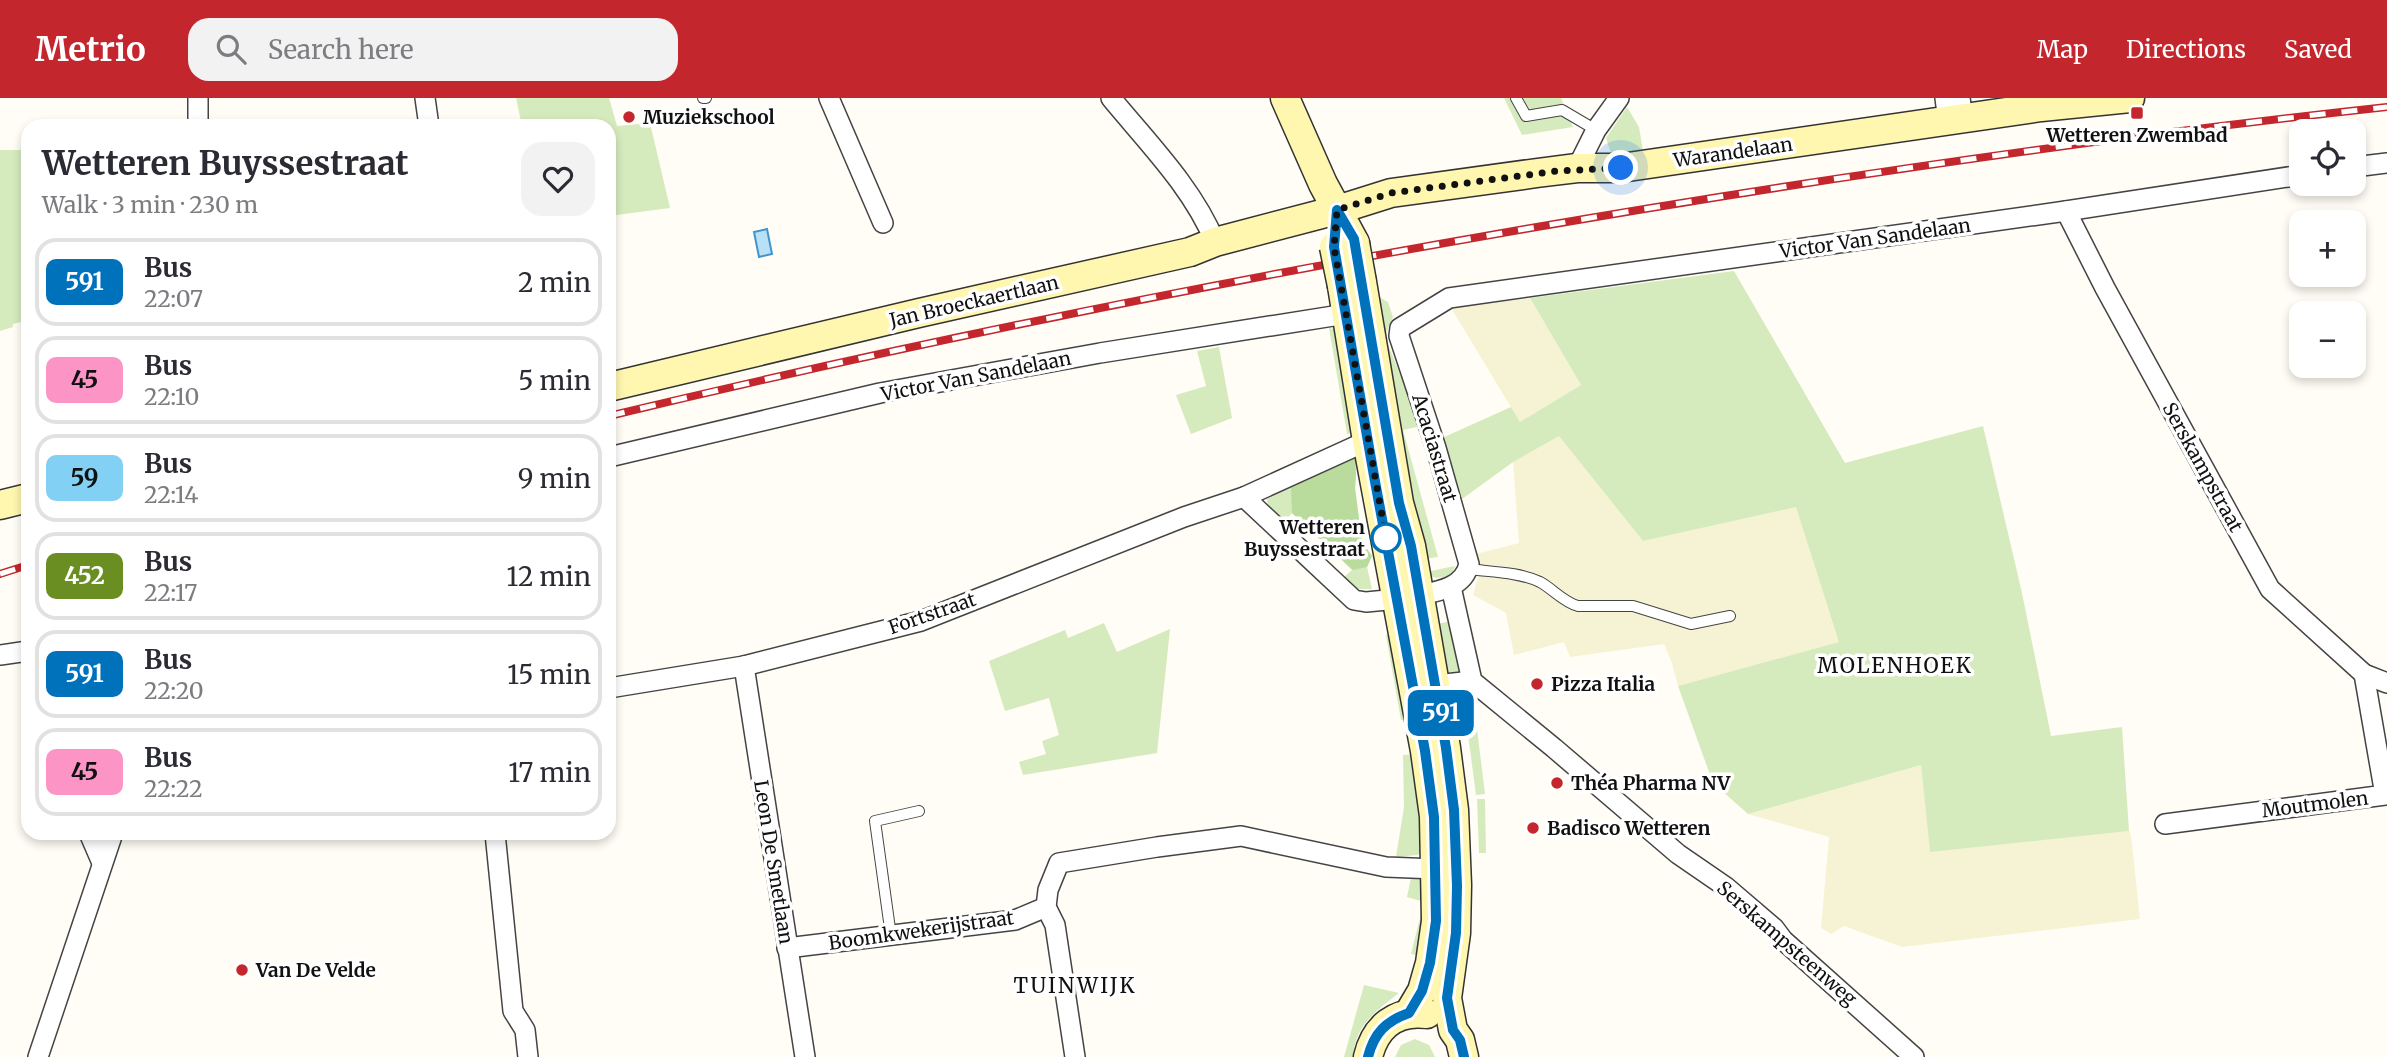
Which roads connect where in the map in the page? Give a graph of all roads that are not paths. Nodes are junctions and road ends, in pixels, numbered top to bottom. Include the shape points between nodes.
1 (198, 98) edge
2 (425, 98) edge
3 (829, 98) edge
4 (1111, 98) edge
5 (1285, 98) edge
6 (1517, 98) edge
7 (1619, 98) edge
8 (2130, 98) edge
9 (1954, 109) edge
10 (198, 119) edge
11 (428, 119) edge
12 (1596, 130) junction
13 (2387, 163) edge
14 (2366, 166) edge
15 (1577, 169) junction
16 (2289, 177) edge
17 (1337, 210) junction
18 (2066, 211) junction
19 (883, 223) dead end
20 (1215, 242) junction
21 (1352, 284) junction
22 (1449, 298) joint
23 (1346, 314) junction
24 (616, 385) edge
25 (1378, 440) junction
26 (616, 455) edge
27 (1244, 497) junction
28 (21, 500) edge
29 (0, 505) edge
30 (1468, 569) junction
31 (1451, 587) junction
32 (1409, 597) junction
33 (1730, 616) dead end
34 (21, 652) edge
35 (0, 655) edge
36 (744, 666) junction
37 (2364, 674) junction
38 (1472, 681) junction
39 (2387, 683) edge
40 (1436, 685) junction
41 (616, 687) edge
42 (919, 811) dead end
43 (2165, 824) dead end
44 (92, 840) edge
45 (110, 840) edge
46 (496, 840) edge
47 (102, 863) junction
48 (1436, 869) junction
49 (1046, 907) junction
50 (891, 936) junction
51 (787, 948) junction
52 (1409, 1013) junction
53 (1453, 1030) junction
54 (38, 1057) edge
55 (528, 1057) edge
56 (805, 1057) edge
57 (1075, 1057) edge
58 (1368, 1057) edge
59 (1464, 1057) edge
60 (1914, 1057) edge

1 - 10 street
2 - 11 street
3 - 19 street
4 - 20 street via 1185,190
5 - 17 main road, Acaciastraat
6 - 12 lane via 1526,116 1562,110
7 - 12 street
8 - 9 main road, Warandelaan
9 - 15 main road, Warandelaan via 1621,168
12 - 15 street
13 - 14 street
15 - 17 main road, Warandelaan via 1391,193
16 - 18 street, Victor Van Sandelaan
17 - 20 main road, Jan Broeckaertlaan
17 - 21 main road, Acaciastraat, bridge
18 - 22 street, Victor Van Sandelaan
18 - 37 street, Serskampstraat via 2270,589
20 - 24 main road, Jan Broeckaertlaan via 1190,252
21 - 23 main road, Acaciastraat
21 - 25 main road, Acaciastraat
22 - 30 street, Acaciastraat via 1401,328 1399,336 1443,472
23 - 25 main road, Acaciastraat
23 - 26 street, Victor Van Sandelaan via 880,393
25 - 27 street, Fortstraat
25 - 32 main road, Acaciastraat via 1411,546
27 - 32 street via 1354,600
27 - 36 street, Fortstraat via 921,621
28 - 29 main road
30 - 31 street
30 - 33 lane via 1532,579 1578,606 1633,606 1688,624
31 - 32 street
31 - 38 street
32 - 40 main road, Acaciastraat
32 - 48 main road, Acaciastraat
34 - 35 street
36 - 41 street, Fortstraat
36 - 51 street, Leon De Smetlaan
37 - 39 street, Serskampstraat
37 - 43 street, Moutmolen via 2385,795
38 - 40 street
38 - 60 street, Serskampsteenweg via 1678,854 1726,887
40 - 53 main road, Acaciastraat via 1457,849 1456,933 1447,998
42 - 50 lane via 875,821
44 - 47 street
45 - 47 street
46 - 55 street via 513,1010 525,1030
47 - 54 street
48 - 49 street via 1386,867 1241,836 1059,863
48 - 52 main road, Acaciastraat via 1430,963
49 - 50 street, Boomkwekerijstraat via 1015,920
49 - 57 street via 1055,925
50 - 51 street, Boomkwekerijstraat
51 - 56 street, Leon De Smetlaan
52 - 53 main road via 1441,1019
52 - 58 main road via 1381,1028
53 - 59 main road, Acaciastraat

